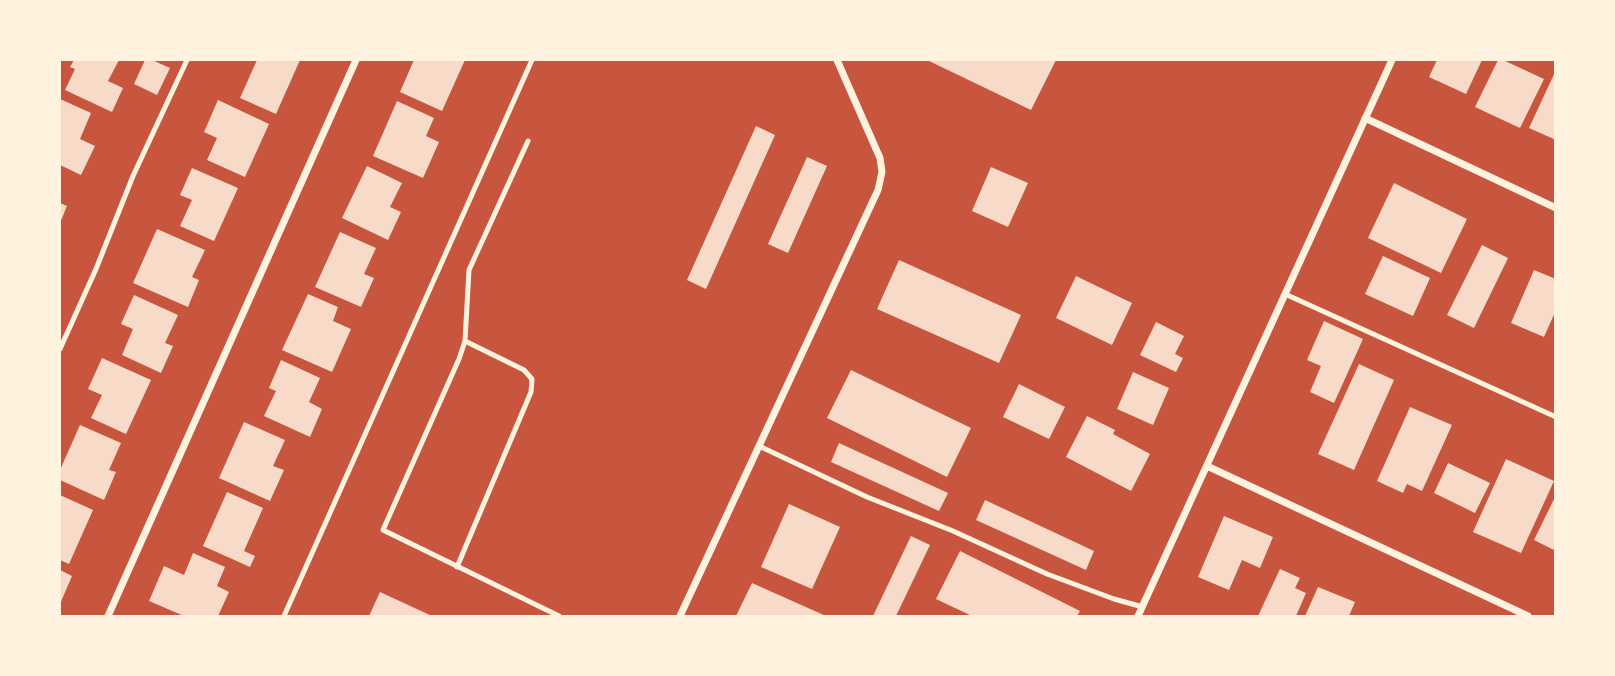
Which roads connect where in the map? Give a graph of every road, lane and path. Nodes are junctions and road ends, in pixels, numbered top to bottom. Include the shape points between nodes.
1 (187, 60) edge
2 (356, 60) edge
3 (532, 60) edge
4 (837, 60) edge
5 (1392, 60) edge
6 (1365, 118) junction
7 (528, 141) dead end
8 (1556, 208) edge
9 (1285, 294) junction
10 (465, 341) junction
11 (60, 349) edge
12 (1556, 417) edge
13 (759, 446) junction
14 (1207, 466) junction
15 (457, 566) junction
16 (1143, 607) junction
17 (108, 617) edge
18 (284, 617) edge
19 (559, 617) edge
20 (680, 617) edge
21 (1138, 617) edge
22 (1528, 617) edge

1 - 11 lane
2 - 17 street
3 - 18 lane
4 - 13 street via 882,172 873,202
5 - 6 street
6 - 8 street
6 - 9 street
7 - 10 lane via 469,270
9 - 12 lane
9 - 14 street
10 - 15 lane via 524,370 532,379 531,392
10 - 15 lane via 383,530
13 - 16 lane via 1047,574
13 - 20 street
14 - 16 street
14 - 22 street
15 - 19 lane
16 - 21 street

